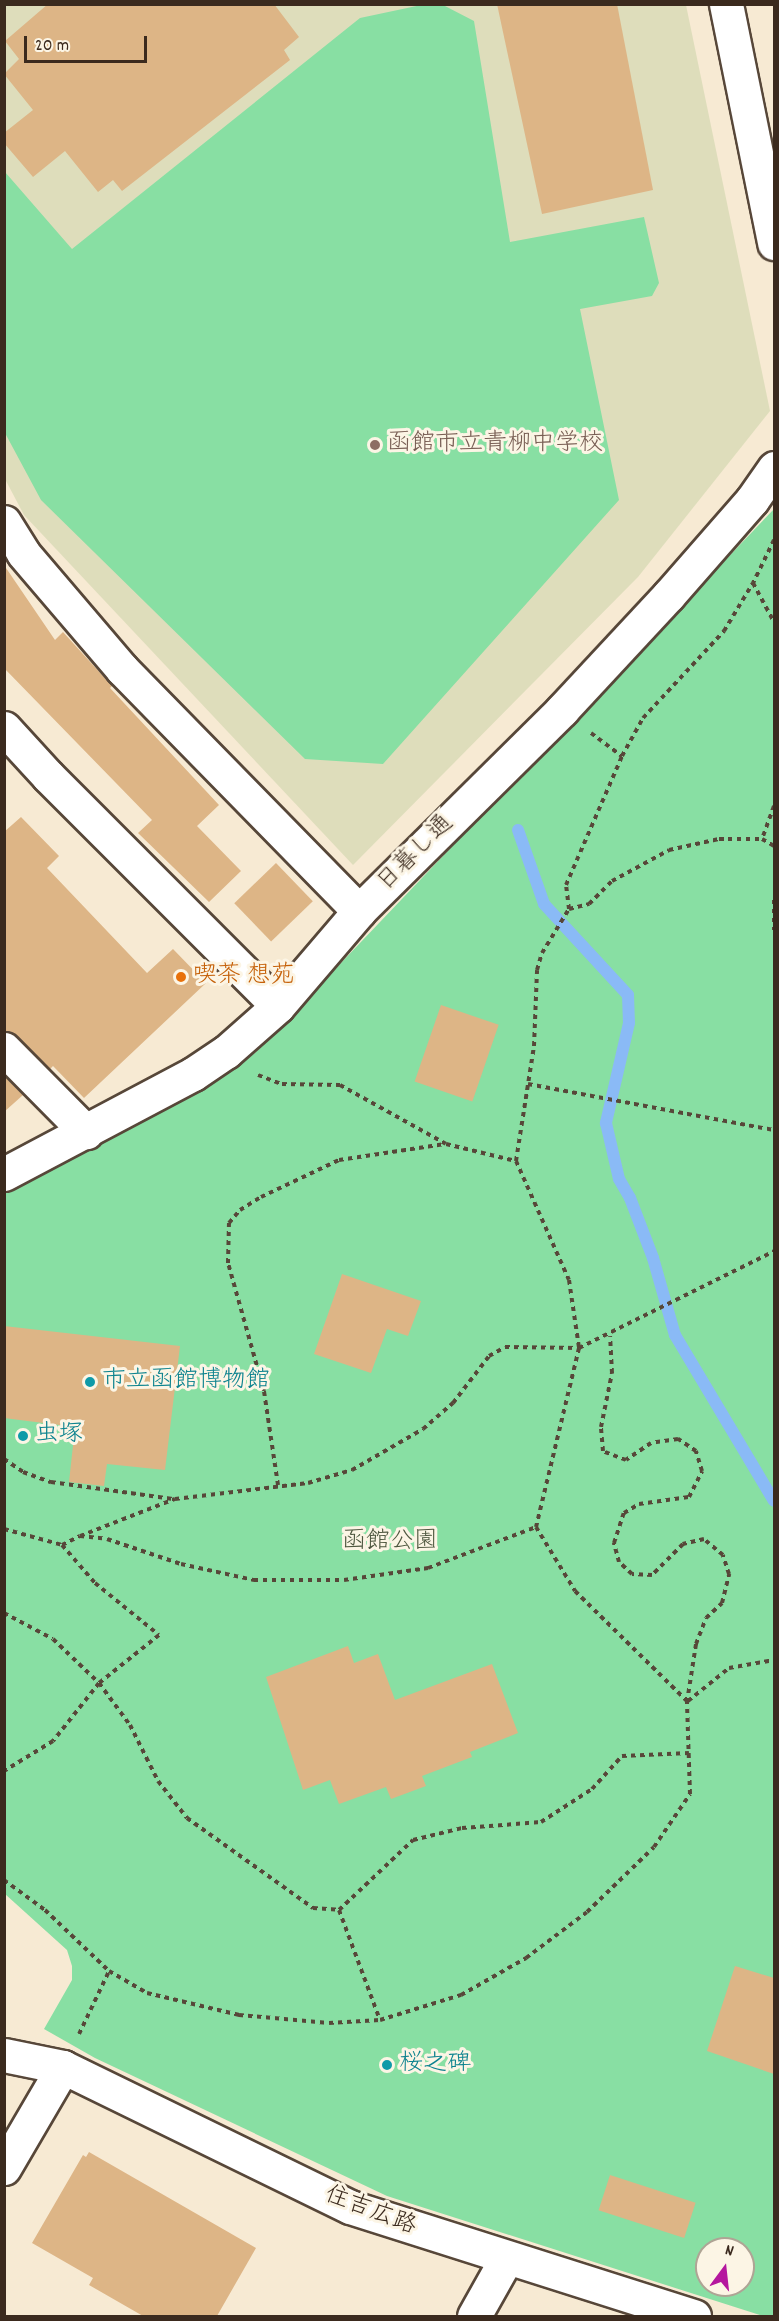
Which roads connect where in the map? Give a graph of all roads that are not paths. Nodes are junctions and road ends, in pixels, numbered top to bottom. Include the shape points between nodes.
1 (726, 4) edge
2 (774, 243) edge
3 (774, 468) edge
4 (4, 522) edge
5 (4, 728) edge
6 (359, 911) junction
7 (278, 1006) junction
8 (4, 1049) edge
9 (86, 1132) junction
10 (4, 1174) edge
11 (4, 2055) edge
12 (63, 2067) junction
13 (4, 2168) edge
14 (506, 2259) junction
15 (474, 2316) edge
16 (694, 2316) edge

1 - 2 street
3 - 6 street, 日暮し通 via 698,561 562,710
4 - 6 street via 23,553 122,669
5 - 7 street
6 - 7 street, 日暮し通
7 - 9 street, 日暮し通 via 226,1052
8 - 9 street
9 - 10 street, 日暮し通
11 - 12 street, 住吉広路
12 - 13 street
12 - 14 street, 住吉広路 via 350,2207
14 - 15 street
14 - 16 street, 住吉広路

